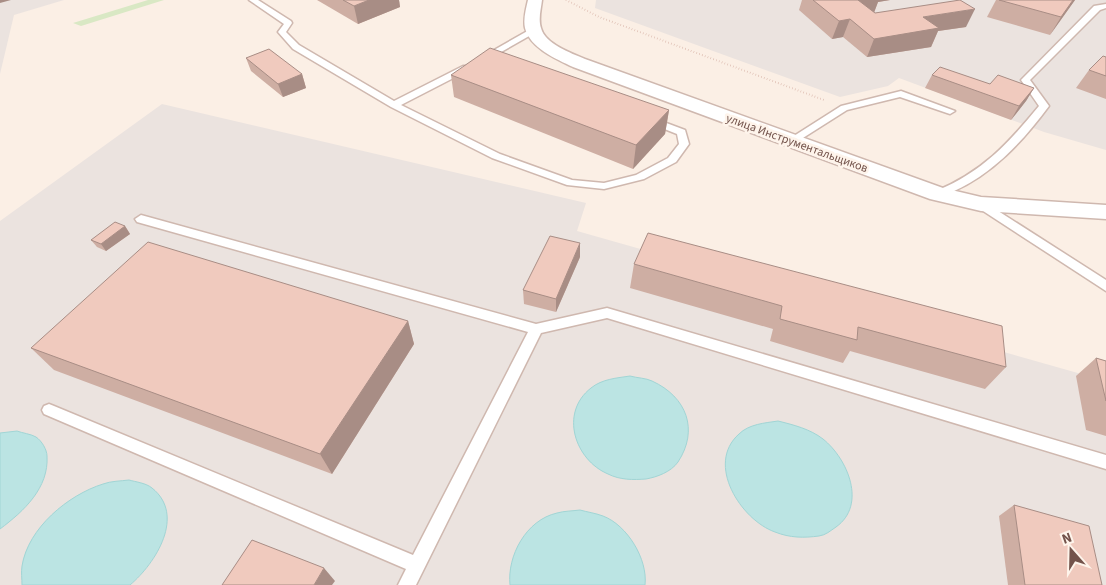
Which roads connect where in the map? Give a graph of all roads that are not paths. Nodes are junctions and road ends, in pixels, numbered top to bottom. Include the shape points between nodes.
1 (253, 0) edge
2 (535, 0) edge
3 (1106, 6) edge
4 (534, 31) junction
5 (394, 105) junction
6 (950, 111) dead end
7 (636, 114) edge
8 (791, 141) junction
9 (938, 194) junction
10 (981, 204) junction
11 (1106, 212) edge
12 (141, 220) dead end
13 (1106, 286) edge
14 (536, 329) junction
15 (49, 410) dead end
16 (1106, 462) edge
17 (417, 565) junction
18 (407, 585) edge

1 - 5 lane via 288,23 282,32 296,47
2 - 4 street
3 - 9 lane via 1097,8 1025,80 1044,106 1004,155 961,186
4 - 5 lane via 493,58
4 - 8 street, улица Инструментальщиков via 558,53 579,63
5 - 7 lane via 523,167 571,183 604,186 640,177 672,160 684,144 682,132
6 - 8 lane via 901,94 844,108
8 - 9 street, улица Инструментальщиков
9 - 10 street, улица Инструментальщиков
10 - 11 street, улица Инструментальщиков
10 - 13 lane
12 - 14 lane
14 - 16 lane via 607,313
14 - 17 lane
15 - 17 lane
17 - 18 lane

